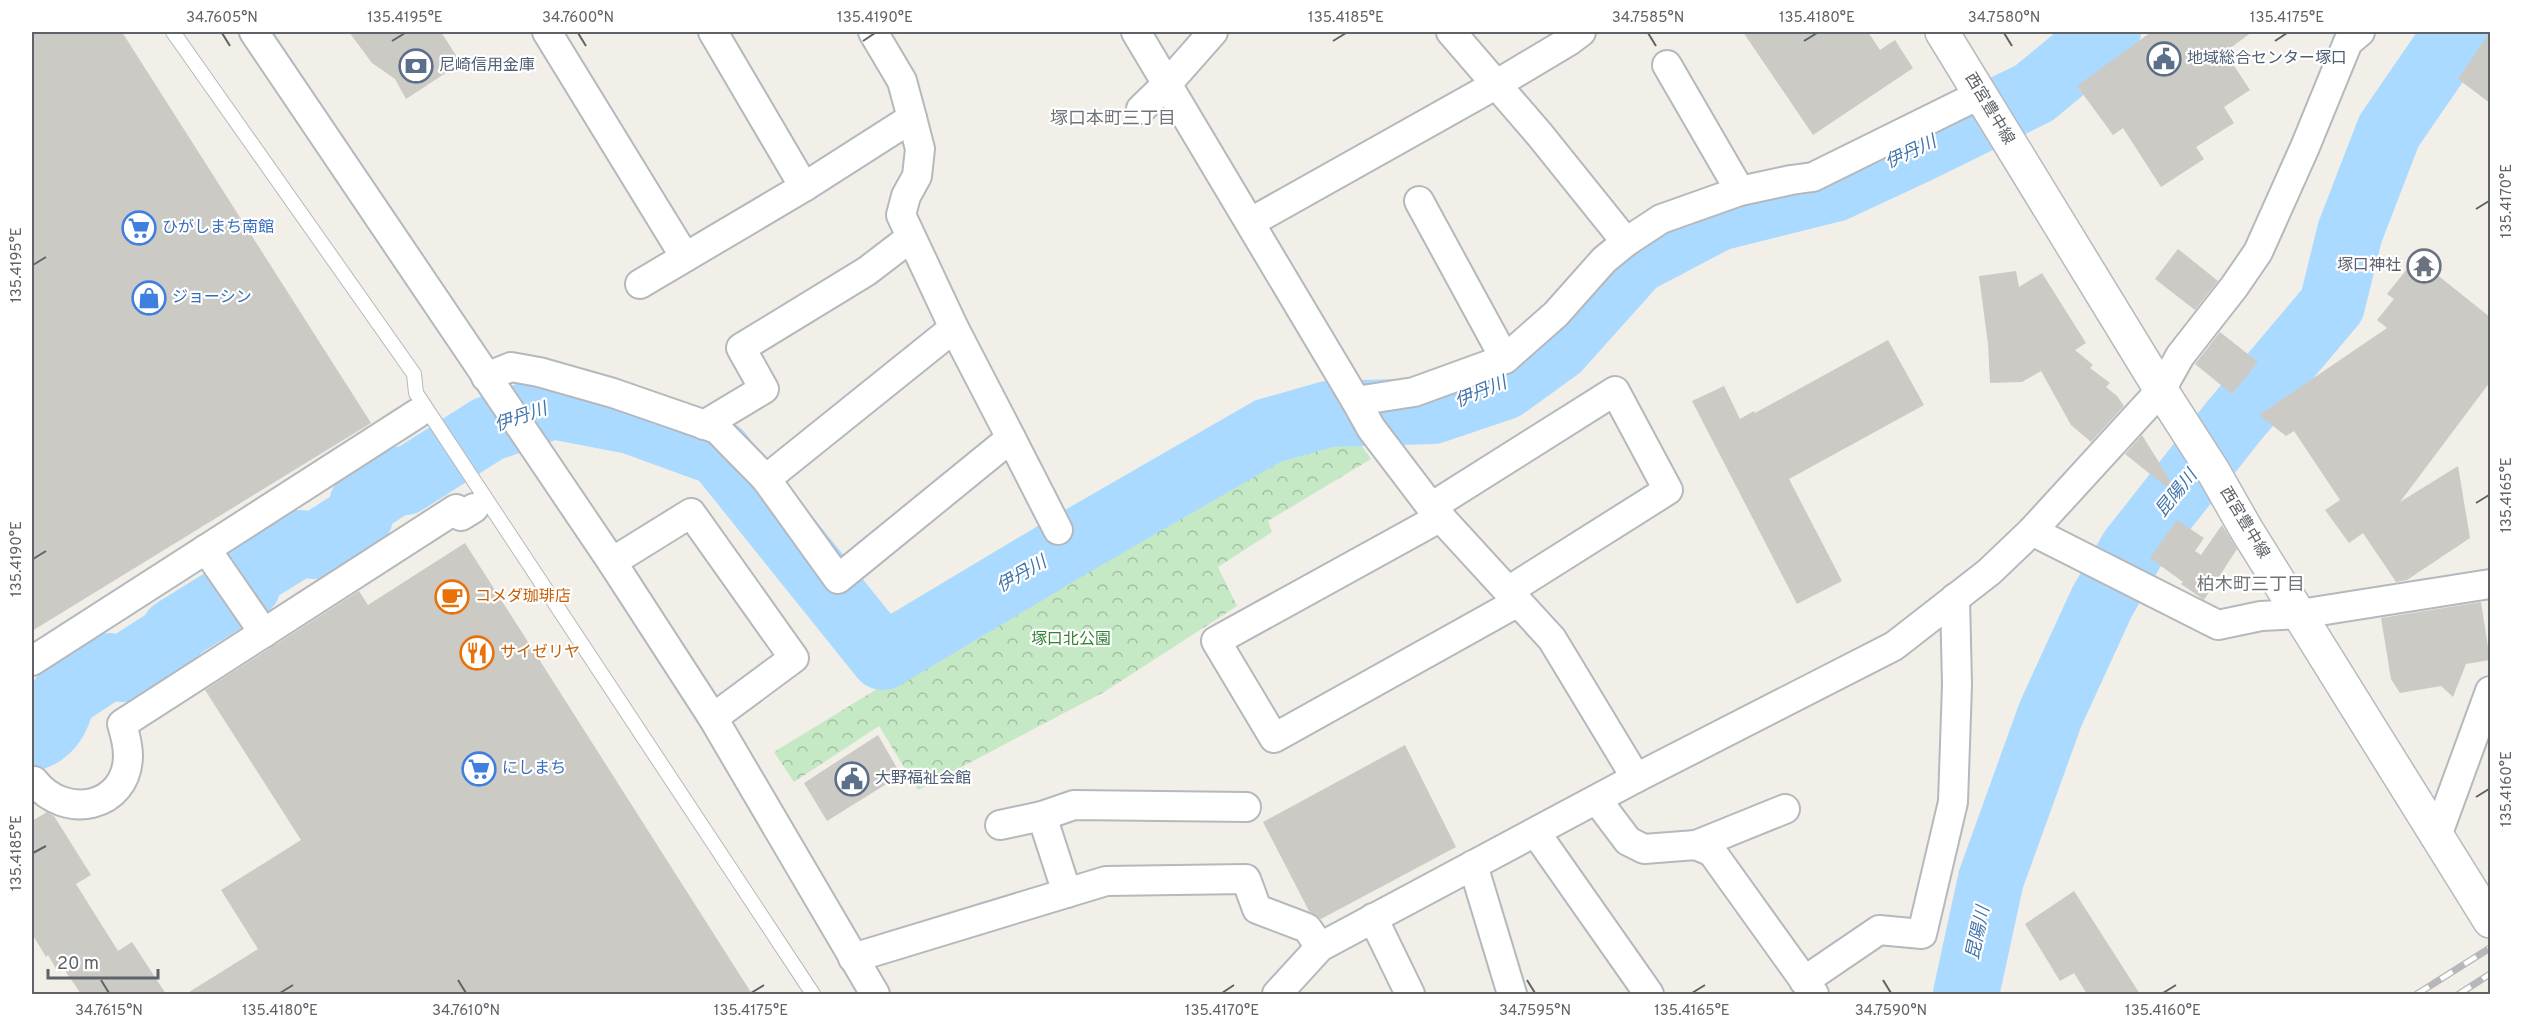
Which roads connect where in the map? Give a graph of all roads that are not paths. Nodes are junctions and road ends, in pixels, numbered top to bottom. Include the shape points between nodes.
1 (173, 32) edge
2 (254, 32) edge
3 (547, 32) edge
4 (713, 32) edge
5 (873, 32) edge
6 (1136, 32) edge
7 (1213, 32) edge
8 (1450, 32) edge
9 (1581, 32) edge
10 (1942, 32) edge
11 (2344, 38) edge
12 (1667, 65) dead end
13 (1168, 83) junction
14 (1497, 84) junction
15 (1989, 107) junction
16 (1141, 109) dead end
17 (912, 118) junction
18 (804, 187) junction
19 (1740, 191) junction
20 (1419, 201) dead end
21 (1251, 222) junction
22 (910, 238) junction
23 (1626, 242) junction
24 (685, 257) junction
25 (640, 284) dead end
26 (954, 328) junction
27 (1505, 359) junction
28 (492, 386) junction
29 (2161, 390) junction
30 (1356, 401) junction
31 (428, 420) junction
32 (704, 425) junction
33 (1011, 438) junction
34 (766, 479) junction
35 (474, 508) dead end
36 (1436, 512) junction
37 (1058, 531) dead end
38 (2032, 531) junction
39 (206, 549) junction
40 (612, 562) junction
41 (2490, 584) edge
42 (1513, 596) junction
43 (1955, 598) junction
44 (2300, 614) junction
45 (264, 633) junction
46 (32, 661) edge
47 (2490, 691) edge
48 (713, 718) junction
49 (1636, 778) junction
50 (32, 783) edge
51 (1597, 800) junction
52 (1246, 807) dead end
53 (1785, 809) dead end
54 (1042, 816) junction
55 (999, 825) dead end
56 (1536, 833) junction
57 (2438, 836) junction
58 (1696, 845) junction
59 (1473, 865) junction
60 (1067, 892) junction
61 (1373, 918) junction
62 (2490, 918) edge
63 (1320, 946) junction
64 (854, 958) junction
65 (1809, 988) edge
66 (813, 994) edge
67 (875, 994) edge
68 (1277, 994) edge
69 (1410, 994) edge
70 (1512, 994) edge
71 (1649, 994) edge

1 - 31 lane via 414,374 416,393
2 - 28 street
3 - 24 street
4 - 18 street
5 - 17 street via 902,81
6 - 13 street
7 - 13 street
8 - 14 street
9 - 14 street
10 - 15 main road, 西宮豊中線
11 - 29 street via 2305,147 2258,252 2180,356
12 - 19 street
13 - 16 street
13 - 21 street
14 - 21 street
14 - 23 street
15 - 19 street via 1813,177
15 - 29 main road, 西宮豊中線
17 - 18 street
17 - 22 street via 920,149 917,176 901,215
18 - 24 street
19 - 23 street via 1661,219
20 - 27 street
21 - 30 street
22 - 26 street
22 - 32 street via 867,271 741,348 764,389
23 - 27 street via 1604,260 1556,314
24 - 25 street
26 - 33 street
26 - 34 street
27 - 30 street via 1414,392
28 - 32 street via 511,367 539,372
28 - 40 street
29 - 38 street
29 - 44 main road, 西宮豊中線
30 - 36 street via 1371,428
31 - 39 street
31 - 66 lane via 472,476
32 - 34 street via 717,429
33 - 34 street via 838,579
33 - 37 street
35 - 45 street via 461,516 456,509
36 - 42 street
36 - 42 street via 1616,391 1668,490
36 - 42 street via 1216,641 1274,738
38 - 43 street
38 - 44 street via 2218,625 2262,616
39 - 45 street
39 - 46 street
40 - 48 street
40 - 48 street via 691,513 794,658
41 - 44 street
42 - 49 street via 1552,639
43 - 49 street via 1894,646
43 - 65 street via 1953,802 1922,934 1879,930
44 - 57 main road, 西宮豊中線
45 - 50 street via 122,724 127,740 126,767 122,779 104,798 88,804 66,804
47 - 57 street
48 - 64 street
49 - 51 street
51 - 56 street
51 - 58 street via 1628,841 1644,849
52 - 54 street via 1074,805
53 - 58 street
54 - 55 street
54 - 60 street
56 - 59 street
56 - 71 street
57 - 62 main road, 西宮豊中線
58 - 65 street via 1712,852
59 - 61 street
59 - 70 street
60 - 63 street via 1106,881 1246,879 1257,909 1307,928
60 - 64 street
61 - 63 street
61 - 69 street
63 - 68 street
64 - 67 street

